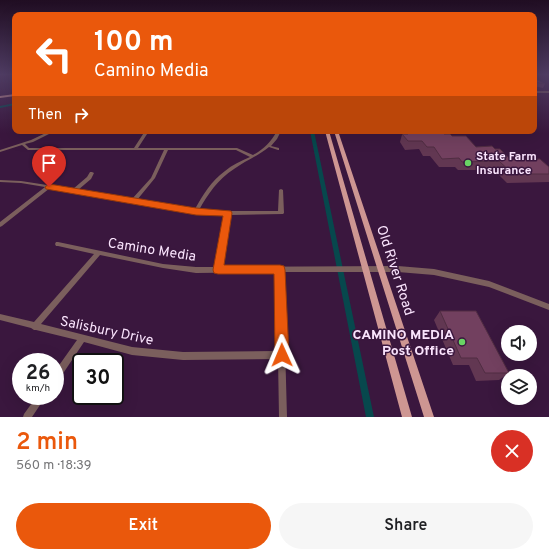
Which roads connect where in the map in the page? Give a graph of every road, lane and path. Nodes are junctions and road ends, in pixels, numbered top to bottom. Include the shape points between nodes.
1 (12, 94) edge
2 (0, 96) edge
3 (46, 134) edge
4 (145, 134) edge
5 (278, 134) edge
6 (328, 134) edge
7 (337, 134) edge
8 (22, 144) junction
9 (268, 146) junction
10 (134, 149) junction
11 (167, 149) junction
12 (278, 149) dead end
13 (0, 151) edge
14 (252, 156) junction
15 (92, 173) dead end
16 (0, 181) edge
17 (49, 187) junction
18 (280, 190) dead end
19 (74, 191) junction
20 (133, 201) junction
21 (196, 211) junction
22 (228, 213) junction
23 (0, 225) edge
24 (58, 244) dead end
25 (98, 253) junction
26 (218, 270) junction
27 (280, 270) junction
28 (366, 270) junction
29 (381, 270) junction
30 (549, 307) edge
31 (0, 318) edge
32 (34, 326) junction
33 (82, 339) junction
34 (282, 355) junction
35 (64, 365) edge
36 (36, 405) edge
37 (27, 417) edge
38 (283, 417) edge
39 (407, 417) edge
40 (429, 417) edge

1 - 2 main road
3 - 8 street
4 - 10 street
5 - 9 street
6 - 28 main road
7 - 29 main road, Old River Road
8 - 10 street via 28,149
8 - 13 street
9 - 12 street
9 - 14 street
10 - 11 street
11 - 14 street via 237,149
11 - 20 street via 153,178
14 - 21 street via 219,178
15 - 19 street
16 - 17 street
17 - 19 street
17 - 23 street
18 - 22 street via 281,213
19 - 20 street
20 - 21 street
21 - 22 street
22 - 26 street
24 - 25 street, Camino Media
25 - 26 street, Camino Media via 179,268
25 - 32 street
26 - 27 street, Camino Media
27 - 28 street, Camino Media
27 - 34 street
28 - 29 street, Camino Media
28 - 39 main road
29 - 30 street, Camino Media via 416,270 453,275 503,288
29 - 40 main road, Old River Road
31 - 32 street, Salisbury Drive
32 - 33 street, Salisbury Drive
33 - 34 street, Salisbury Drive via 132,351 158,354
33 - 35 street
34 - 38 street
36 - 37 street

